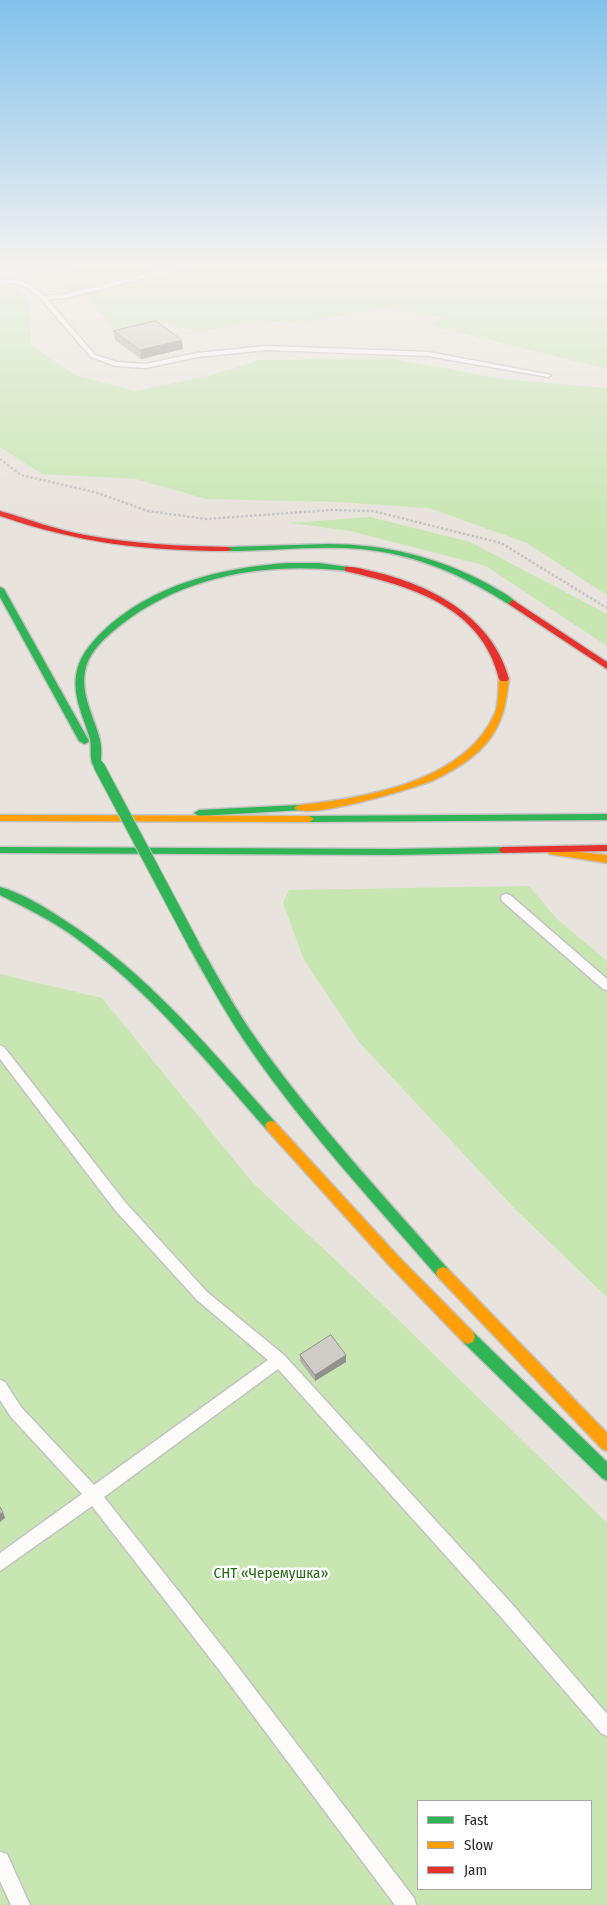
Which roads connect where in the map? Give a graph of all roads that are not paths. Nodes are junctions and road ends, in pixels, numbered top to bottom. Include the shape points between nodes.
1 (89, 352) edge
2 (227, 352) edge
3 (372, 352) edge
4 (548, 375) dead end
5 (0, 513) edge
6 (0, 589) edge
7 (607, 666) edge
8 (42, 691) dead end
9 (68, 715) junction
10 (98, 764) junction
11 (0, 818) edge
12 (607, 818) edge
13 (130, 820) junction
14 (607, 848) edge
15 (531, 849) junction
16 (0, 850) edge
17 (607, 859) edge
18 (0, 892) edge
19 (506, 898) dead end
20 (607, 986) edge
21 (0, 1050) edge
22 (278, 1360) junction
23 (0, 1388) edge
24 (607, 1444) edge
25 (607, 1473) edge
26 (94, 1496) junction
27 (0, 1563) edge
28 (607, 1727) edge
29 (0, 1861) edge
30 (21, 1905) edge
31 (407, 1905) edge

1 - 2 lane via 116,364 146,366
3 - 4 lane via 428,354
5 - 7 main road via 46,530 141,547 348,546 406,554 448,567 483,583
6 - 9 main road
8 - 9 main road
9 - 10 main road
10 - 13 main road via 96,743 80,686 83,664 112,626 132,611 178,586 202,578 292,565 350,569 384,576 438,597 460,612 482,634 501,663 505,680 504,700 497,719 483,739 462,759 425,780 383,794 317,807
10 - 24 main road, bridge via 231,1011 280,1080 455,1286
11 - 13 main road
12 - 13 main road
14 - 15 main road
15 - 16 main road via 393,852
15 - 17 main road
18 - 25 main road via 20,898 64,922 98,946 180,1024 394,1262
19 - 20 lane
21 - 22 lane via 120,1206 202,1296
22 - 26 lane
22 - 28 lane via 506,1610
23 - 26 lane via 16,1412
26 - 27 lane
26 - 31 lane via 226,1664
29 - 30 lane

